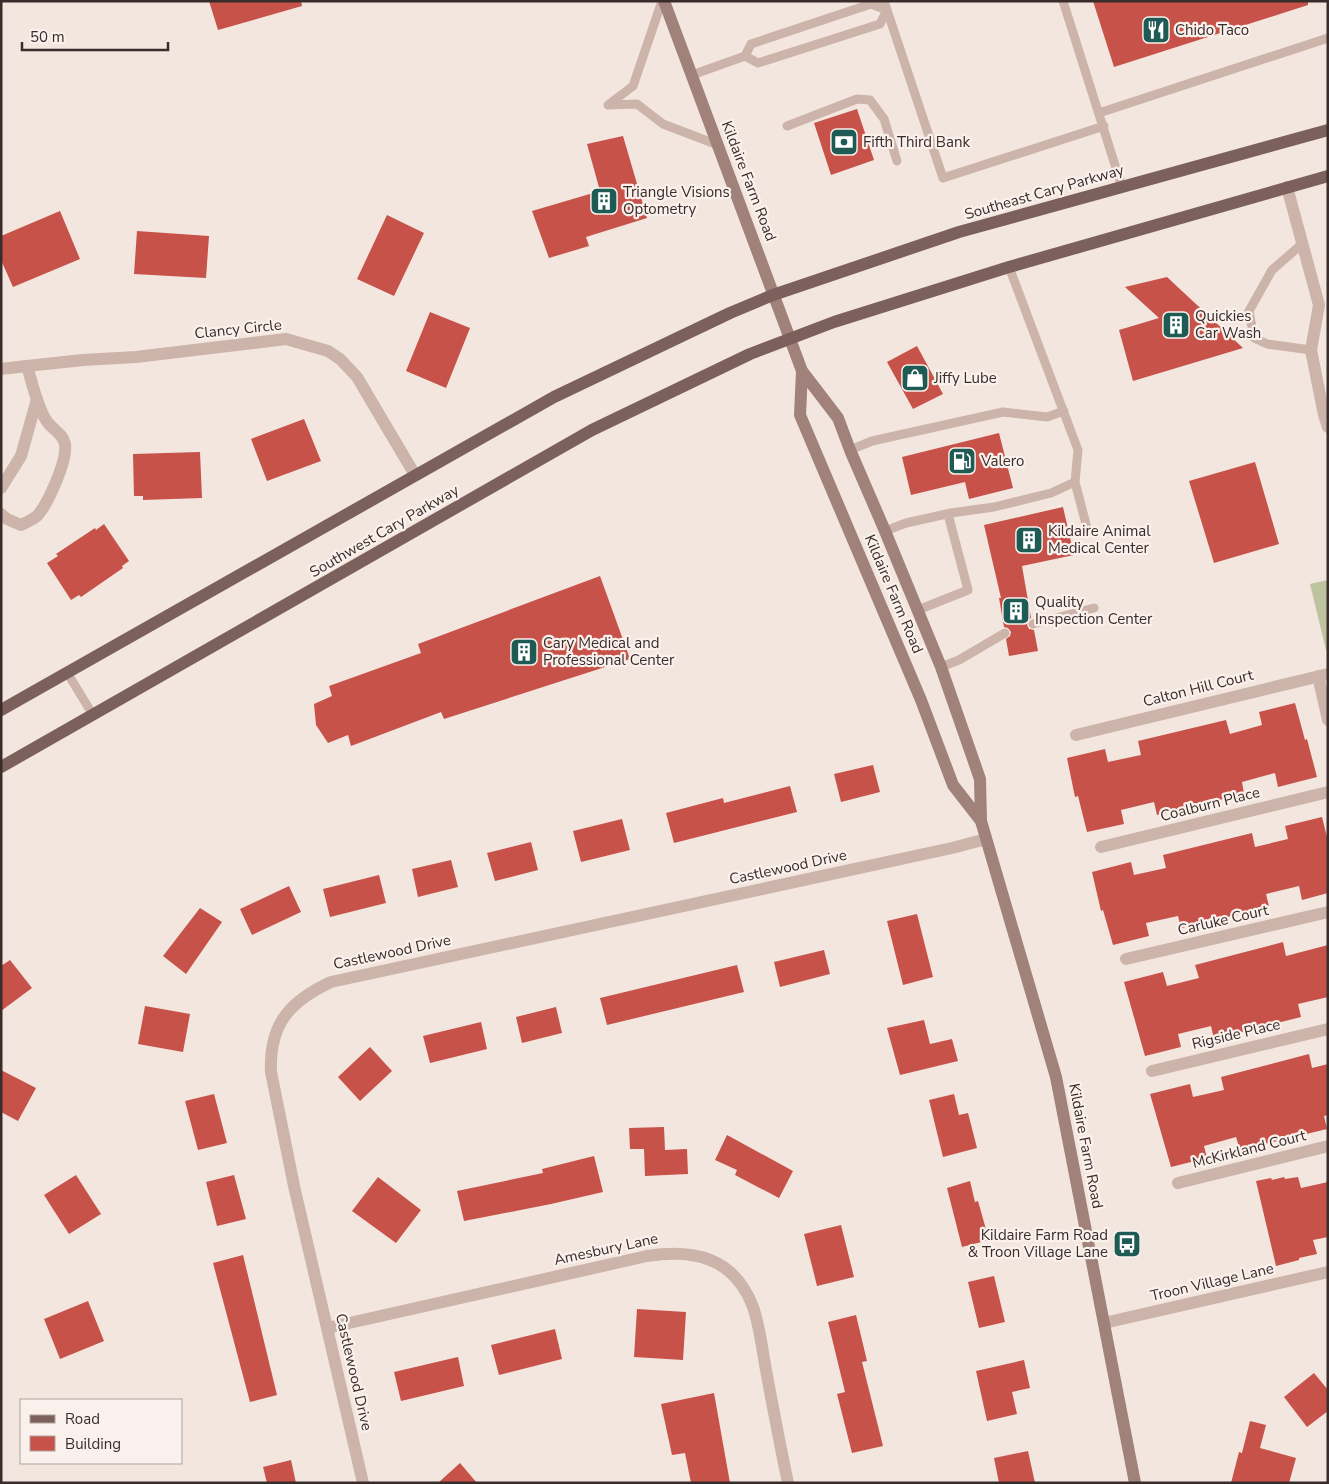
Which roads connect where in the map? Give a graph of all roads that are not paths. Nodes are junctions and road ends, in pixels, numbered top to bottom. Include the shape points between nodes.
1 (663, 1) edge
2 (1063, 1) edge
3 (886, 5) edge
4 (1328, 38) edge
5 (745, 56) junction
6 (692, 75) junction
7 (1099, 113) junction
8 (787, 126) dead end
9 (1104, 126) junction
10 (1328, 130) edge
11 (718, 145) junction
12 (897, 161) dead end
13 (1328, 176) edge
14 (1122, 187) junction
15 (1287, 187) junction
16 (1302, 244) junction
17 (1009, 267) junction
18 (773, 295) junction
19 (790, 338) junction
20 (1312, 350) junction
21 (27, 366) junction
22 (1, 369) edge
23 (802, 371) junction
24 (37, 399) junction
25 (1064, 411) junction
26 (1328, 426) edge
27 (850, 450) junction
28 (415, 475) junction
29 (1075, 482) junction
30 (1, 488) edge
31 (1, 514) edge
32 (948, 514) junction
33 (886, 531) junction
34 (1088, 532) dead end
35 (1094, 608) dead end
36 (918, 610) junction
37 (1033, 624) dead end
38 (1005, 633) dead end
39 (941, 667) junction
40 (68, 674) junction
41 (1323, 675) edge
42 (1, 710) edge
43 (93, 715) junction
44 (1328, 720) edge
45 (1076, 735) dead end
46 (1, 767) edge
47 (1328, 792) edge
48 (981, 821) junction
49 (986, 840) junction
50 (1101, 847) dead end
51 (1328, 912) edge
52 (1126, 959) dead end
53 (1328, 1029) edge
54 (1152, 1071) dead end
55 (1328, 1146) edge
56 (1178, 1183) dead end
57 (1328, 1272) edge
58 (1104, 1323) junction
59 (327, 1328) junction
60 (363, 1483) edge
61 (788, 1483) edge
62 (1135, 1483) edge

1 - 6 main road, Kildaire Farm Road
1 - 11 lane via 633,86 608,105 636,104 663,124
2 - 7 lane
3 - 5 lane via 871,4 751,44
3 - 5 lane via 880,24 758,63
3 - 9 lane via 943,178
4 - 7 lane
5 - 6 lane
6 - 11 main road, Kildaire Farm Road
7 - 9 lane
8 - 12 lane via 857,99 870,100 884,119
9 - 14 lane
10 - 14 main road, Southeast Cary Parkway
11 - 18 main road, Kildaire Farm Road
13 - 15 main road
14 - 18 main road, Southeast Cary Parkway via 959,232
15 - 16 street
15 - 17 main road
16 - 20 street via 1319,305
16 - 20 lane via 1272,270 1249,310 1254,338 1267,344
17 - 19 main road
17 - 25 lane
18 - 19 main road, Kildaire Farm Road
18 - 28 main road via 554,397
19 - 23 main road, Kildaire Farm Road
19 - 43 main road, Southwest Cary Parkway via 592,430
20 - 26 street
21 - 22 street, Clancy Circle
21 - 24 street
21 - 28 street, Clancy Circle via 286,339 306,344 328,351 357,377
23 - 27 main road, Kildaire Farm Road via 838,418
23 - 48 main road, Kildaire Farm Road via 800,415 921,700 953,785
24 - 30 street via 21,456
24 - 31 street via 46,421 65,443 54,489 36,517 22,525
25 - 27 lane via 1047,417 1003,412 872,441
25 - 29 lane via 1078,450
27 - 33 main road, Kildaire Farm Road
28 - 40 main road
29 - 32 lane via 1051,493
29 - 34 lane
32 - 33 lane via 906,522
32 - 36 lane via 968,590
33 - 36 main road, Kildaire Farm Road
35 - 37 lane
36 - 39 main road, Kildaire Farm Road
38 - 39 lane
39 - 48 main road, Kildaire Farm Road via 980,779
40 - 42 main road
40 - 43 lane
41 - 44 street
41 - 45 street, Calton Hill Court
43 - 46 main road, Southwest Cary Parkway
47 - 50 street, Coalburn Place
48 - 49 main road, Kildaire Farm Road
49 - 58 main road, Kildaire Farm Road via 1056,1077
49 - 59 street, Castlewood Drive via 331,982 312,991 283,1016 276,1030 270,1058 294,1186
51 - 52 street, Carluke Court
53 - 54 street, Rigside Place
55 - 56 street, McKirkland Court
57 - 58 street, Troon Village Lane
58 - 62 main road, Kildaire Farm Road
59 - 60 street, Castlewood Drive
59 - 61 street, Amesbury Lane via 647,1256 688,1253 709,1258 736,1277 752,1306

